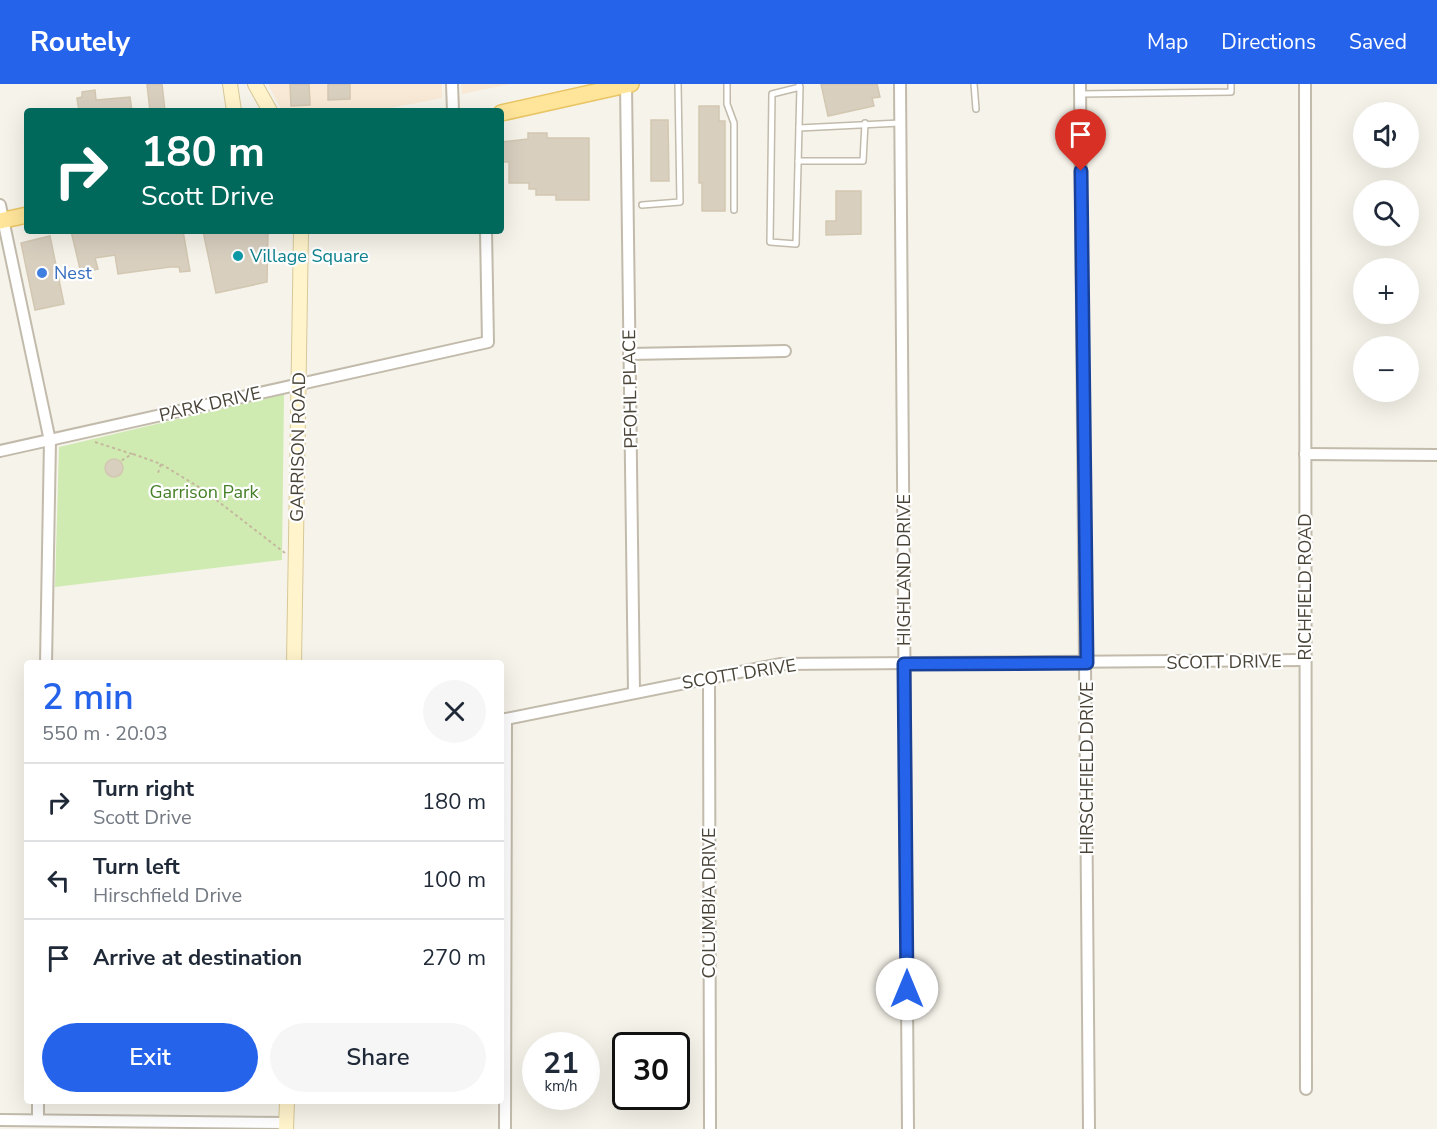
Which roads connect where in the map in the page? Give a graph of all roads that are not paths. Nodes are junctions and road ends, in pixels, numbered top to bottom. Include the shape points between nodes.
1 (230, 84) edge
2 (255, 84) edge
3 (452, 84) edge
4 (628, 84) edge
5 (678, 84) edge
6 (727, 84) edge
7 (900, 84) edge
8 (974, 84) edge
9 (1153, 84) edge
10 (1231, 84) edge
11 (1305, 84) edge
12 (799, 85) edge
13 (592, 88) edge
14 (1080, 89) edge
15 (1153, 93) junction
16 (234, 108) edge
17 (268, 108) edge
18 (453, 108) edge
19 (976, 109) dead end
20 (504, 112) edge
21 (865, 123) junction
22 (900, 123) junction
23 (799, 128) junction
24 (798, 160) junction
25 (642, 205) dead end
26 (734, 210) dead end
27 (24, 215) edge
28 (1, 216) edge
29 (301, 234) edge
30 (486, 234) edge
31 (785, 351) dead end
32 (629, 354) junction
33 (300, 384) junction
34 (50, 441) junction
35 (0, 451) edge
36 (1305, 454) junction
37 (1437, 454) edge
38 (46, 660) edge
39 (294, 660) edge
40 (1305, 660) junction
41 (1087, 663) junction
42 (904, 664) junction
43 (709, 678) junction
44 (634, 692) junction
45 (504, 719) edge
46 (1306, 1089) dead end
47 (38, 1104) edge
48 (287, 1104) edge
49 (0, 1120) edge
50 (38, 1120) junction
51 (286, 1126) edge
52 (505, 1129) edge
53 (710, 1129) edge
54 (908, 1129) edge
55 (1089, 1129) edge

1 - 16 street
2 - 17 street
3 - 18 street
4 - 13 main road
4 - 32 street, PFOHL PLACE
5 - 25 lane via 680,202
6 - 26 lane via 727,104 734,123
7 - 22 street, HIGHLAND DRIVE
8 - 19 lane
9 - 15 lane
10 - 15 lane via 1231,92
11 - 36 street, RICHFIELD ROAD
12 - 23 lane
12 - 24 lane via 772,94 770,242 796,244
13 - 20 main road
14 - 15 lane
14 - 41 street, HIRSCHFIELD DRIVE
21 - 22 lane
21 - 23 lane
21 - 24 lane via 863,160
22 - 42 street, HIGHLAND DRIVE
23 - 24 lane
27 - 28 main road
28 - 34 street
29 - 33 street, GARRISON ROAD
30 - 33 street, PARK DRIVE via 488,342
31 - 32 street
32 - 44 street, PFOHL PLACE
33 - 34 street, PARK DRIVE
33 - 39 street, GARRISON ROAD
34 - 35 street, PARK DRIVE
34 - 38 street
36 - 37 street
36 - 40 street, RICHFIELD ROAD
40 - 41 street, SCOTT DRIVE
40 - 46 street, RICHFIELD ROAD
41 - 42 street, SCOTT DRIVE
41 - 55 street, HIRSCHFIELD DRIVE
42 - 43 street, SCOTT DRIVE via 780,664
42 - 54 street, HIGHLAND DRIVE
43 - 44 street, SCOTT DRIVE
43 - 53 street, COLUMBIA DRIVE
44 - 45 street, SCOTT DRIVE
45 - 52 street
47 - 50 street
48 - 51 street
49 - 50 street
50 - 51 street

